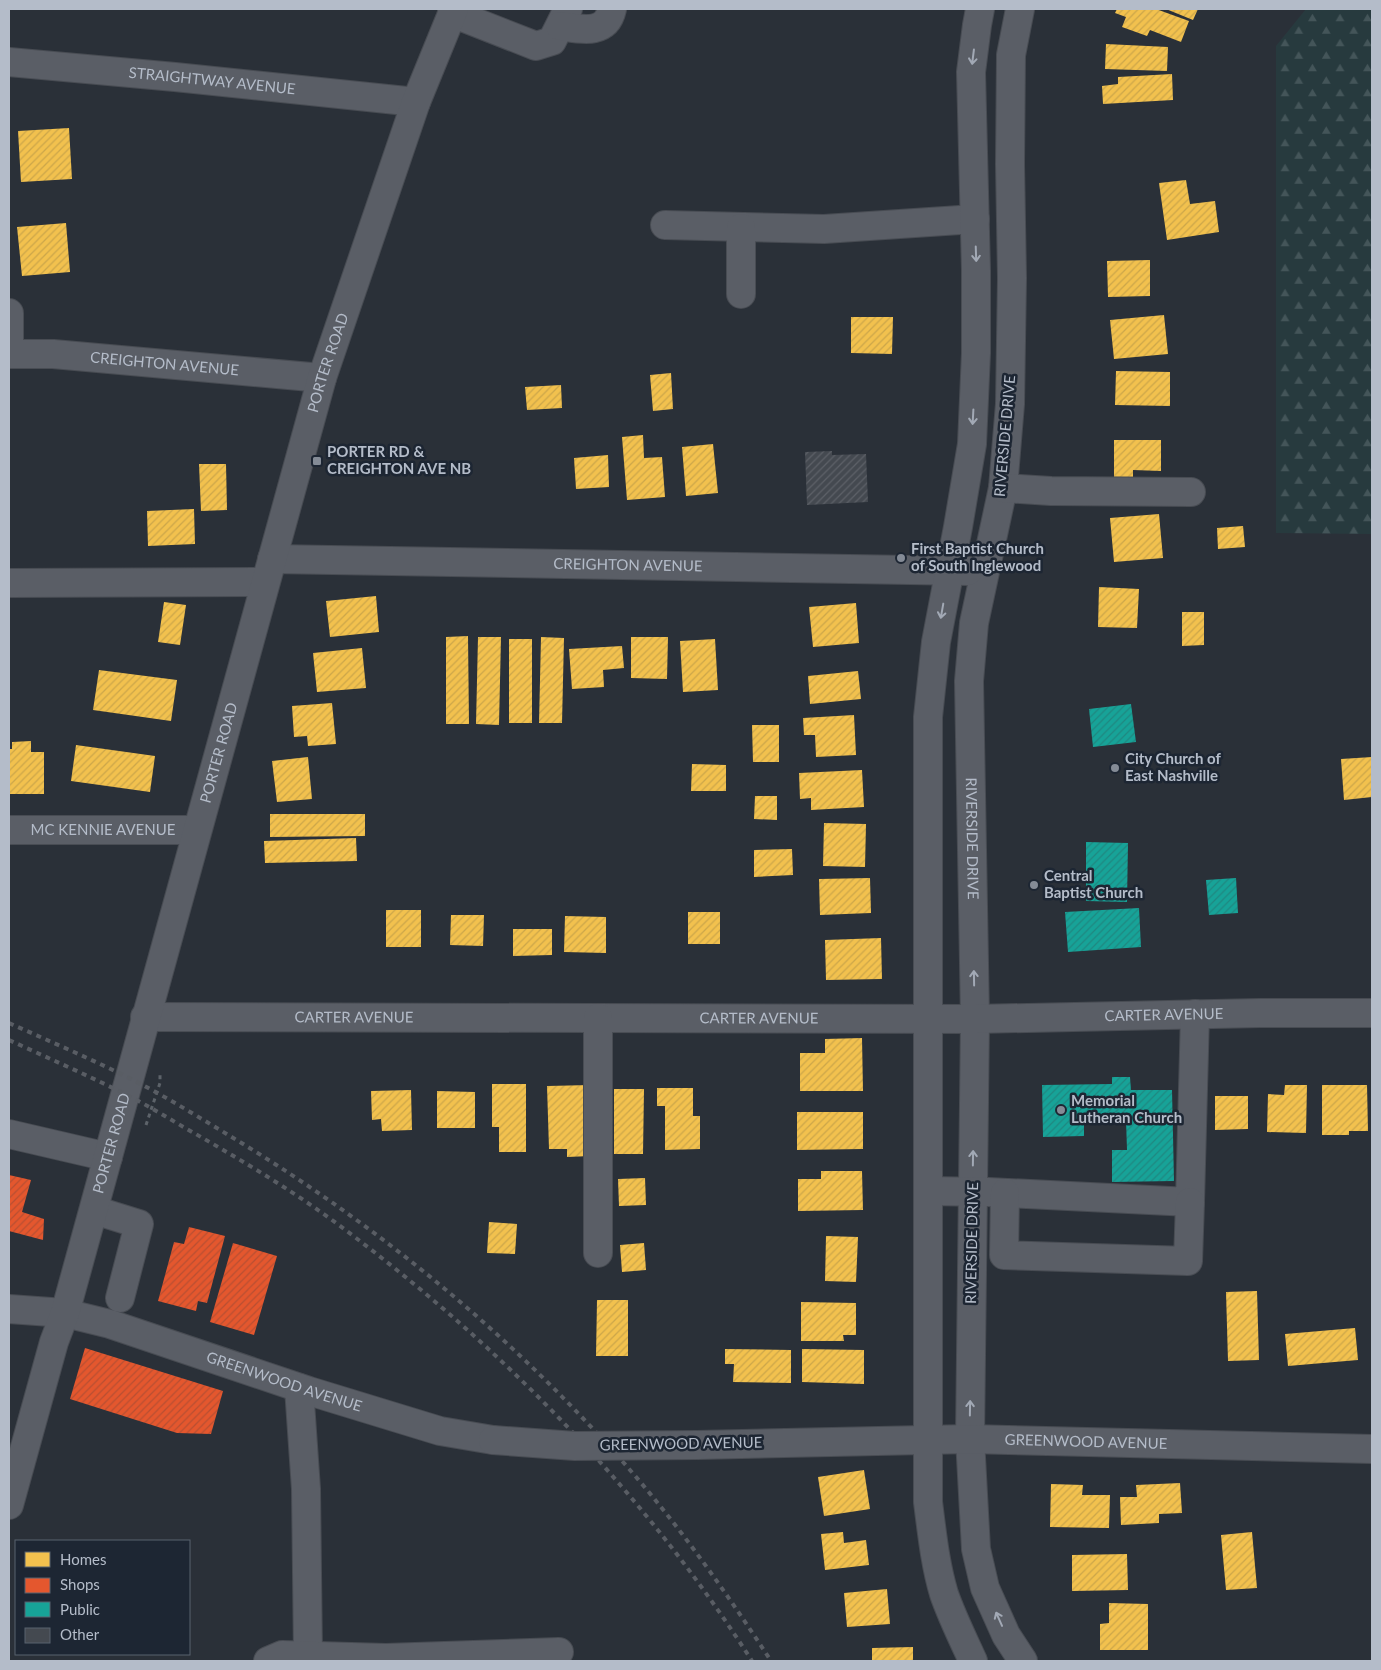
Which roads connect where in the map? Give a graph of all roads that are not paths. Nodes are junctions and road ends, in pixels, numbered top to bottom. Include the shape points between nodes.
1 (612, 9) edge
2 (1020, 9) edge
3 (453, 11) edge
4 (978, 17) edge
5 (564, 18) edge
6 (1015, 36) junction
7 (9, 62) edge
8 (416, 102) junction
9 (975, 219) junction
10 (664, 226) dead end
11 (741, 228) junction
12 (741, 294) dead end
13 (9, 313) edge
14 (9, 354) edge
15 (322, 378) junction
16 (1003, 488) junction
17 (1191, 492) dead end
18 (269, 570) junction
19 (949, 570) junction
20 (984, 571) junction
21 (9, 583) edge
22 (9, 830) edge
23 (197, 830) junction
24 (1372, 1013) edge
25 (1195, 1014) junction
26 (145, 1017) junction
27 (598, 1018) junction
28 (929, 1019) junction
29 (975, 1019) junction
30 (9, 1134) edge
31 (108, 1157) junction
32 (929, 1191) junction
33 (973, 1191) junction
34 (1005, 1193) junction
35 (1190, 1202) junction
36 (94, 1210) junction
37 (598, 1253) dead end
38 (120, 1298) dead end
39 (9, 1309) edge
40 (65, 1313) junction
41 (299, 1388) junction
42 (970, 1439) junction
43 (927, 1441) junction
44 (1372, 1449) edge
45 (9, 1505) edge
46 (559, 1652) dead end
47 (308, 1656) junction
48 (268, 1661) edge
49 (973, 1661) edge
50 (1023, 1661) edge

1 - 5 street via 601,26 590,30
2 - 6 street, RIVERSIDE DRIVE
3 - 5 street via 536,46 552,41
3 - 8 street, PORTER ROAD
4 - 6 street
4 -> 9 street via 971,72
6 - 16 street, RIVERSIDE DRIVE via 1011,55 1010,404
7 - 8 street, STRAIGHTWAY AVENUE
8 - 15 street, PORTER ROAD
9 - 11 street via 824,229
9 -> 19 street via 976,353 972,444
10 - 11 street
11 - 12 street
13 - 14 street
14 - 15 street, CREIGHTON AVENUE via 53,354
15 - 18 street, PORTER ROAD
16 - 17 street
16 - 20 street, RIVERSIDE DRIVE
18 - 19 street, CREIGHTON AVENUE
18 - 21 street, CREIGHTON AVENUE
18 - 23 street, PORTER ROAD
19 - 20 street, CREIGHTON AVENUE
19 -> 28 street via 936,642 928,717
29 -> 20 street, RIVERSIDE DRIVE via 969,681 974,623
22 - 23 street, MC KENNIE AVENUE
23 - 26 street, PORTER ROAD
24 - 25 street, CARTER AVENUE
25 - 29 street, CARTER AVENUE
25 - 35 street
26 - 27 street, CARTER AVENUE
26 - 31 street, PORTER ROAD
27 - 28 street, CARTER AVENUE
27 - 37 street
28 - 29 street, CARTER AVENUE
28 - 32 street
33 -> 29 street, RIVERSIDE DRIVE
30 - 31 street
31 - 36 street, PORTER ROAD
32 - 33 street
32 - 43 street
33 - 34 street
42 -> 33 street, RIVERSIDE DRIVE
34 - 35 street
34 - 35 street via 1004,1254 1188,1261
36 - 38 street via 140,1224
36 - 40 street, PORTER ROAD
39 - 40 street, GREENWOOD AVENUE
40 - 41 street, GREENWOOD AVENUE via 110,1324
40 - 45 street, PORTER ROAD
41 - 43 street, GREENWOOD AVENUE, bridge via 440,1431 493,1440 575,1446
41 - 47 street via 306,1489
42 - 43 street, GREENWOOD AVENUE
42 - 44 street, GREENWOOD AVENUE
50 -> 42 street, RIVERSIDE DRIVE via 1006,1636 985,1588 976,1549
43 - 49 street via 928,1502 934,1552 944,1593
46 - 47 street via 386,1658
47 - 48 street via 282,1655

